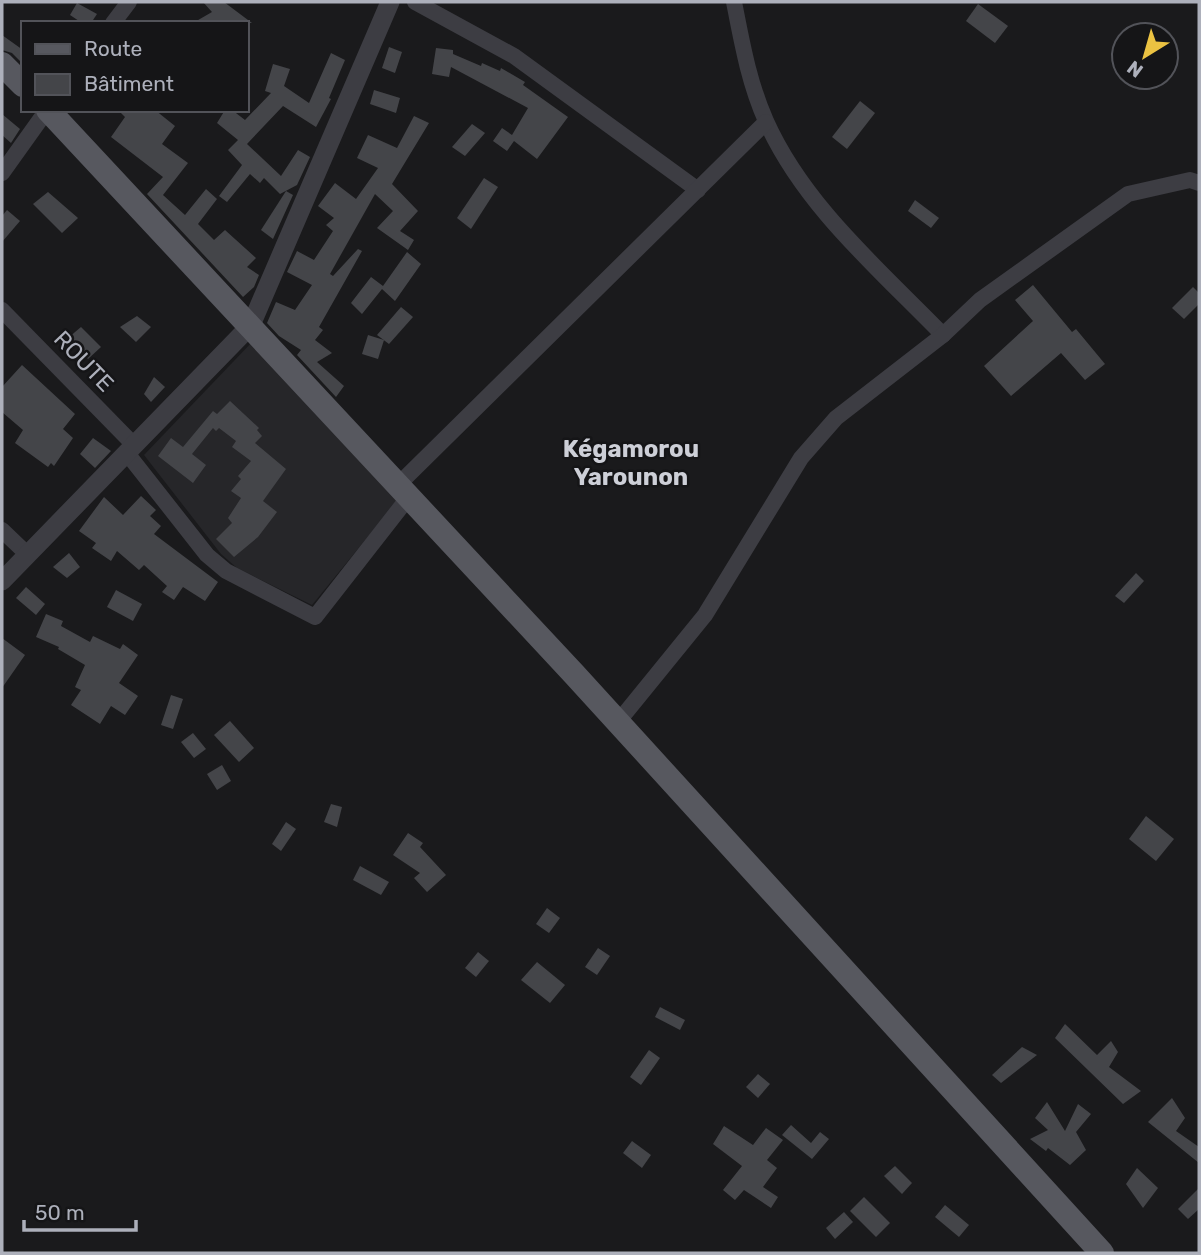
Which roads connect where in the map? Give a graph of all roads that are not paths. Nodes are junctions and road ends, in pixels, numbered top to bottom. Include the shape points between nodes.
1 (129, 2) edge
2 (390, 2) edge
3 (415, 2) edge
4 (734, 2) edge
5 (115, 21) edge
6 (2, 64) edge
7 (21, 83) edge
8 (47, 112) edge
9 (50, 112) edge
10 (766, 122) junction
11 (2, 173) edge
12 (1199, 183) edge
13 (698, 190) junction
14 (2, 310) edge
15 (251, 326) junction
16 (943, 335) junction
17 (130, 448) junction
18 (402, 492) junction
19 (2, 530) edge
20 (26, 553) junction
21 (2, 581) edge
22 (618, 722) junction
23 (1102, 1253) edge

1 - 5 street
2 - 15 street
3 - 13 street via 514,56
4 - 10 street via 747,73
6 - 7 main road
8 - 11 street
9 - 15 main road
10 - 13 street
10 - 16 street via 831,220
12 - 16 street via 1190,180 1128,194 980,300
13 - 18 street
14 - 17 street, ROUTE
15 - 17 street
15 - 18 main road
16 - 22 street via 836,418 801,458 705,615
17 - 18 street, ROUTE via 207,555 226,572 315,617
17 - 20 street
18 - 22 main road
19 - 20 street
20 - 21 street
22 - 23 main road

